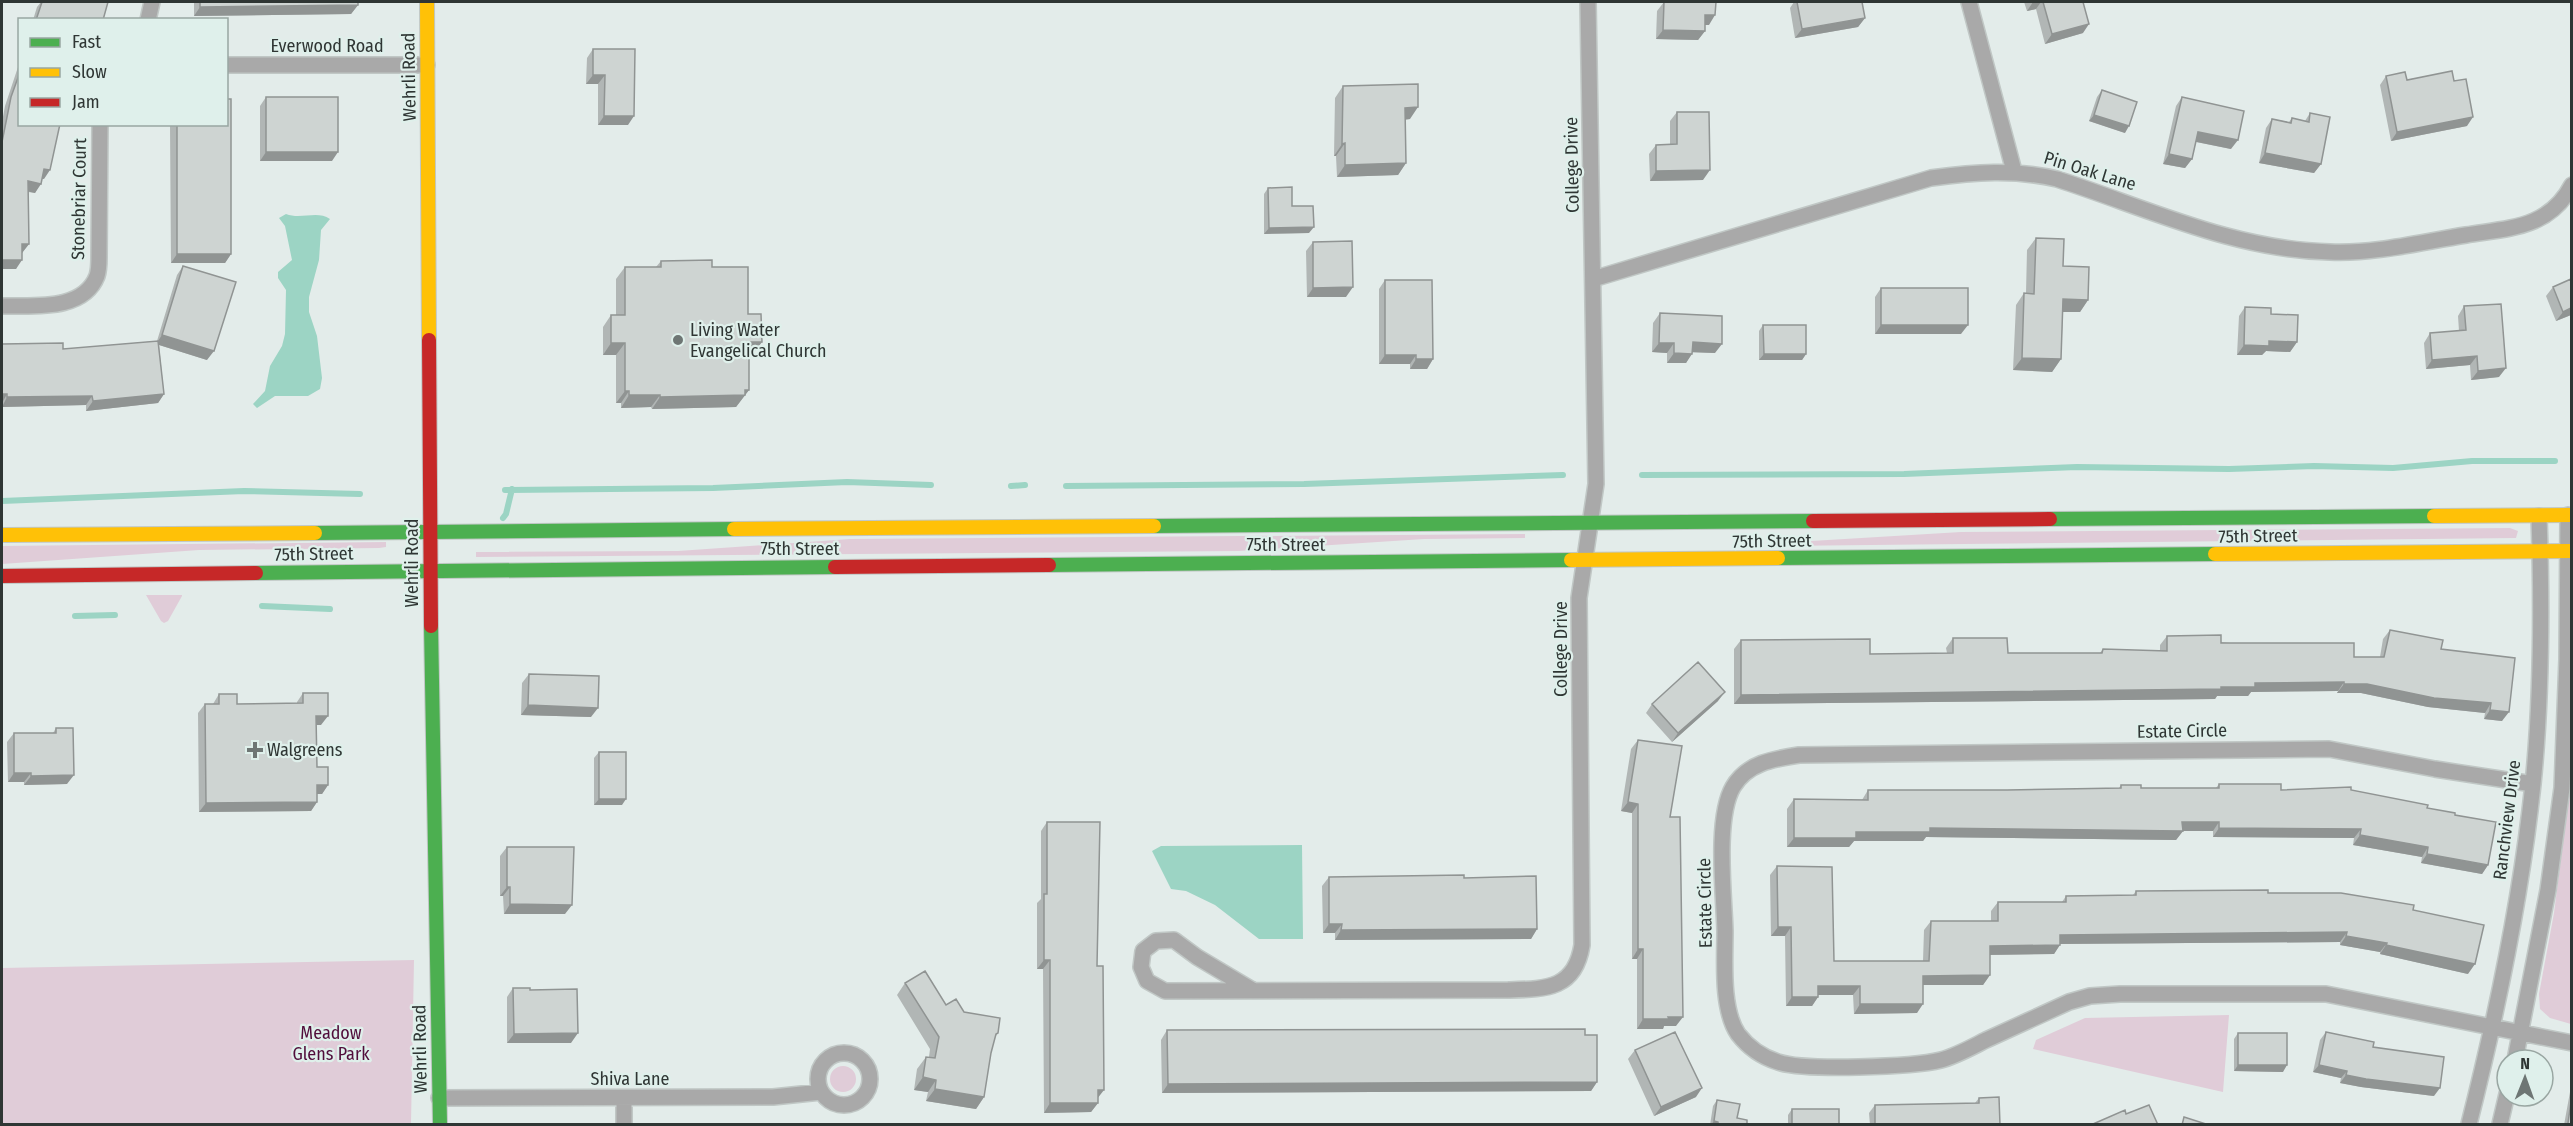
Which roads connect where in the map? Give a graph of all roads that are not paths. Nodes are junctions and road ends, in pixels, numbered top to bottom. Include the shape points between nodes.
1 (152, 2) edge
2 (427, 2) edge
3 (1588, 2) edge
4 (1969, 2) edge
5 (148, 18) edge
6 (228, 65) edge
7 (427, 65) junction
8 (100, 126) edge
9 (2014, 171) junction
10 (2570, 187) edge
11 (1593, 279) junction
12 (2, 306) edge
13 (2570, 515) edge
14 (2539, 516) junction
15 (1591, 522) junction
16 (430, 530) junction
17 (2, 535) edge
18 (2570, 551) edge
19 (2540, 552) junction
20 (1585, 560) junction
21 (430, 571) junction
22 (2, 576) edge
23 (2533, 784) junction
24 (1254, 991) junction
25 (2507, 1029) junction
26 (2571, 1043) edge
27 (2512, 1048) edge
28 (821, 1092) dead end
29 (439, 1098) junction
30 (624, 1098) junction
31 (2504, 1108) edge
32 (440, 1125) edge
33 (624, 1125) edge
34 (2469, 1125) edge
35 (2500, 1125) edge

1 - 5 street
2 - 7 main road, Wehrli Road
3 - 11 street, College Drive
4 - 9 street
6 - 7 street, Everwood Road
7 - 16 main road, Wehrli Road
8 - 12 street, Stonebriar Court via 97,275 86,292 69,301
9 - 10 street, Pin Oak Lane via 2057,179 2243,242 2331,252 2517,228 2547,214
9 - 11 street, Pin Oak Lane via 1932,178
11 - 15 street, College Drive via 1596,484
13 - 14 main road, 75th Street
13 - 18 street, Ranchview Drive
14 - 15 main road, 75th Street
14 - 19 street, Ranchview Drive
15 - 16 main road, 75th Street
15 - 20 street, College Drive
16 - 17 main road, 75th Street
16 - 21 main road, Wehrli Road
18 - 19 main road, 75th Street
18 - 25 street, Ranchview Drive via 2562,788 2548,890
19 - 20 main road, 75th Street
19 - 23 street, Ranchview Drive via 2541,645
20 - 21 main road, 75th Street
20 - 24 street, College Drive via 1580,598 1582,945 1574,971 1543,989
21 - 22 main road, 75th Street
21 - 29 main road, Wehrli Road
23 - 25 street, Ranchview Drive via 2517,891
23 - 25 street, Estate Circle via 2329,749 1799,755 1772,759 1741,776 1732,789 1724,819 1726,987 1730,1014 1749,1046 1777,1062 1799,1066 1905,1065 1941,1059 2069,1002 2120,994 2326,994
24 - 24 street, College Drive via 1165,991 1147,981 1141,967 1143,951 1156,941 1174,940
25 - 26 street, Estate Circle
25 - 27 street, Ranchview Drive
25 - 34 street, Ranchview Drive
28 - 30 street, Shiva Lane via 773,1097
29 - 30 street, Shiva Lane
29 - 32 main road, Wehrli Road
30 - 33 street
31 - 35 street

